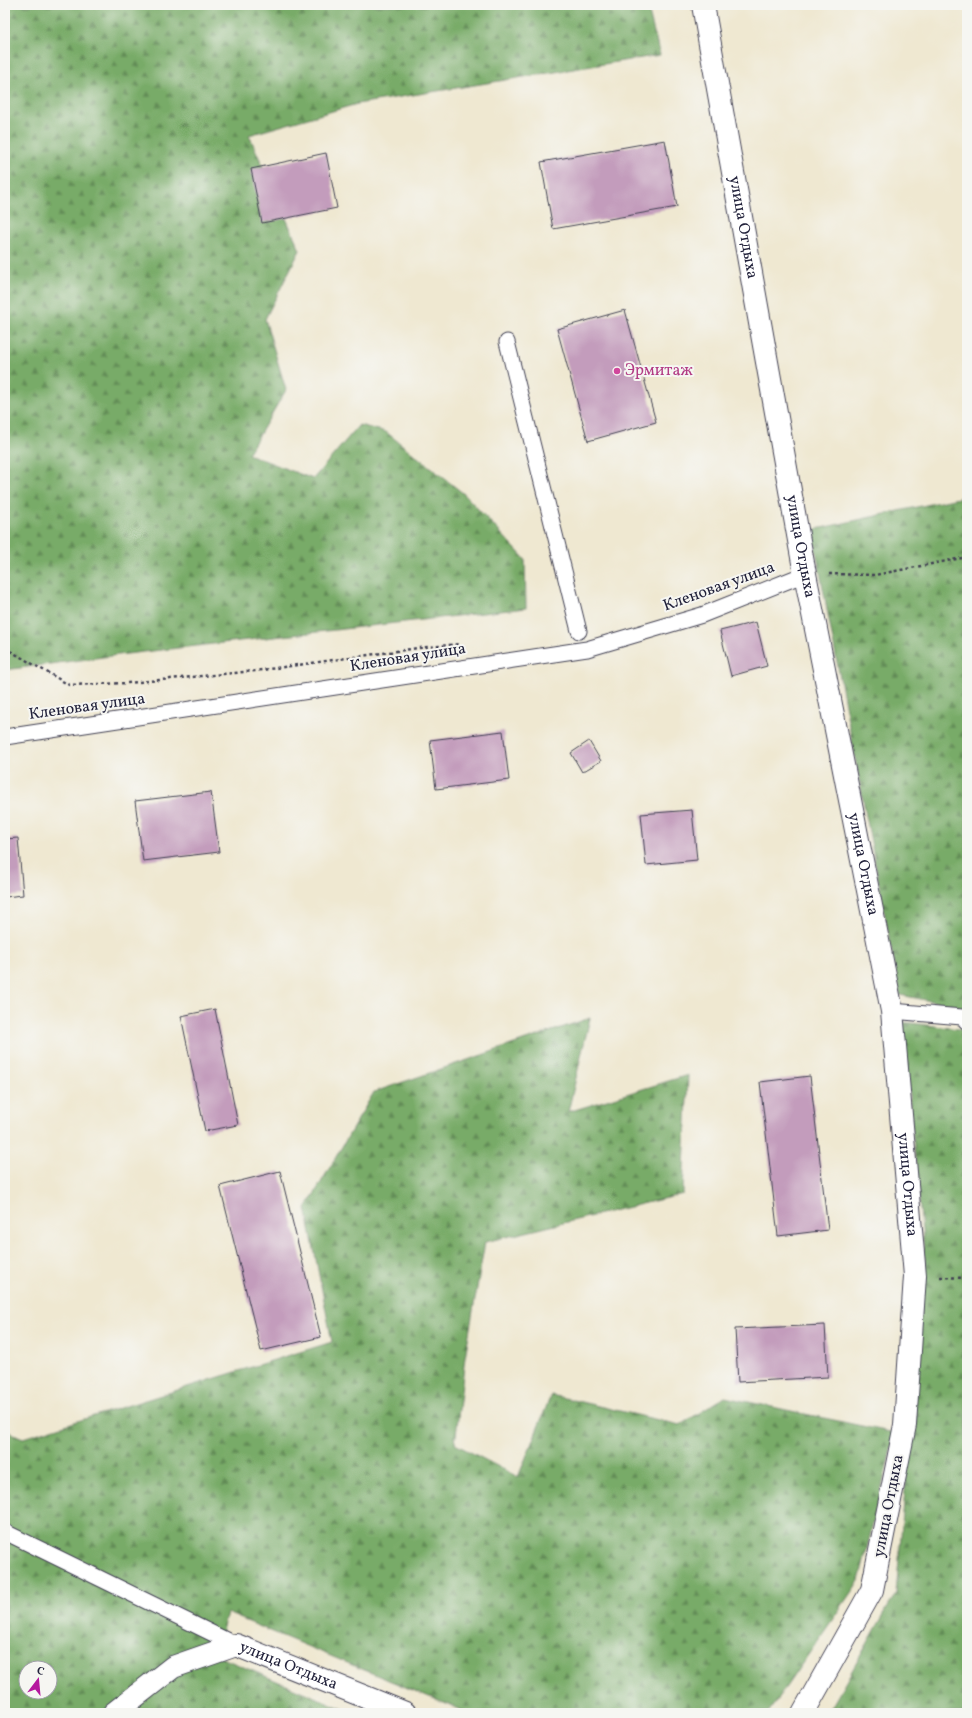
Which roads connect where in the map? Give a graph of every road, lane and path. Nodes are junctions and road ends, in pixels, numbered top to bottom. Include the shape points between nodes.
1 (703, 5) edge
2 (507, 342) dead end
3 (967, 556) edge
4 (805, 574) junction
5 (579, 631) dead end
6 (464, 644) dead end
7 (5, 648) edge
8 (5, 737) edge
9 (892, 1011) junction
10 (965, 1018) edge
11 (5, 1532) edge
12 (236, 1645) junction
13 (114, 1713) edge
14 (405, 1713) edge
15 (803, 1713) edge

1 - 4 street, улица Отдыха
2 - 5 lane
3 - 4 path via 875,575
4 - 8 lane, Кленовая улица via 702,615 587,649
4 - 9 street, улица Отдыха
6 - 7 path via 256,671 128,683 69,685
9 - 10 lane
9 - 15 street, улица Отдыха via 916,1276 905,1425 872,1590
11 - 12 lane
12 - 13 street, улица Отдыха via 173,1667
12 - 14 street, улица Отдыха

